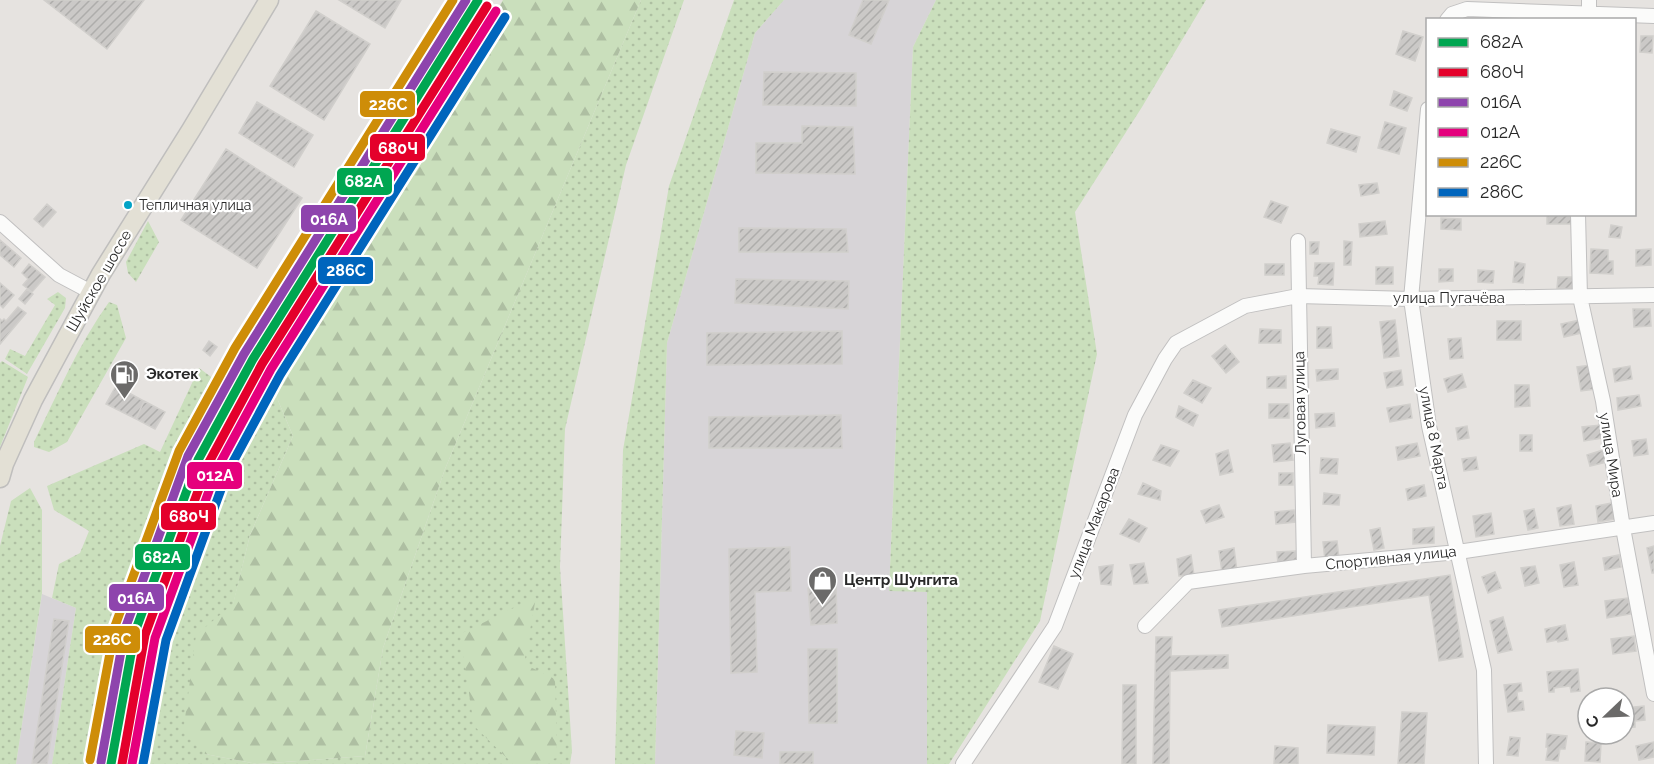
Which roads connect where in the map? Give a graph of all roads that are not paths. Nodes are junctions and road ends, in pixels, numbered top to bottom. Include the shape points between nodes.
1 (269, 0) edge
2 (1589, 0) edge
3 (1654, 16) edge
4 (1589, 17) edge
5 (1449, 18) edge
6 (1426, 134) edge
7 (1578, 216) edge
8 (0, 222) edge
9 (1298, 241) dead end
10 (91, 292) junction
11 (1654, 295) edge
12 (1298, 296) junction
13 (1580, 297) junction
14 (1412, 299) junction
15 (1245, 306) joint
16 (0, 478) edge
17 (1654, 523) edge
18 (1623, 528) junction
19 (1458, 552) junction
20 (1304, 566) junction
21 (1144, 626) dead end
22 (1654, 694) edge
23 (963, 764) edge
24 (1486, 764) edge

1 - 10 main road, Шуйское шоссе
2 - 4 street
3 - 4 street
4 - 5 street via 1467,9
6 - 14 street, улица 8 Марта
7 - 13 street, улица Мира
8 - 10 street via 59,275
9 - 12 street, Луговая улица
10 - 16 main road, Шуйское шоссе via 33,400
11 - 13 street, улица Пугачёва
12 - 14 street, улица Пугачёва
12 - 15 street, улица Пугачёва
12 - 20 street, Луговая улица
13 - 14 street, улица Пугачёва
13 - 18 street, улица Мира via 1603,400
14 - 19 street, улица 8 Марта via 1429,426
15 - 23 street, улица Макарова via 1176,343 1165,359 1135,415 1055,626
17 - 18 street, Спортивная улица
18 - 19 street, Спортивная улица
18 - 22 street, улица Мира
19 - 20 street, Спортивная улица
19 - 24 street, улица 8 Марта via 1484,670
20 - 21 street, Спортивная улица via 1188,582

